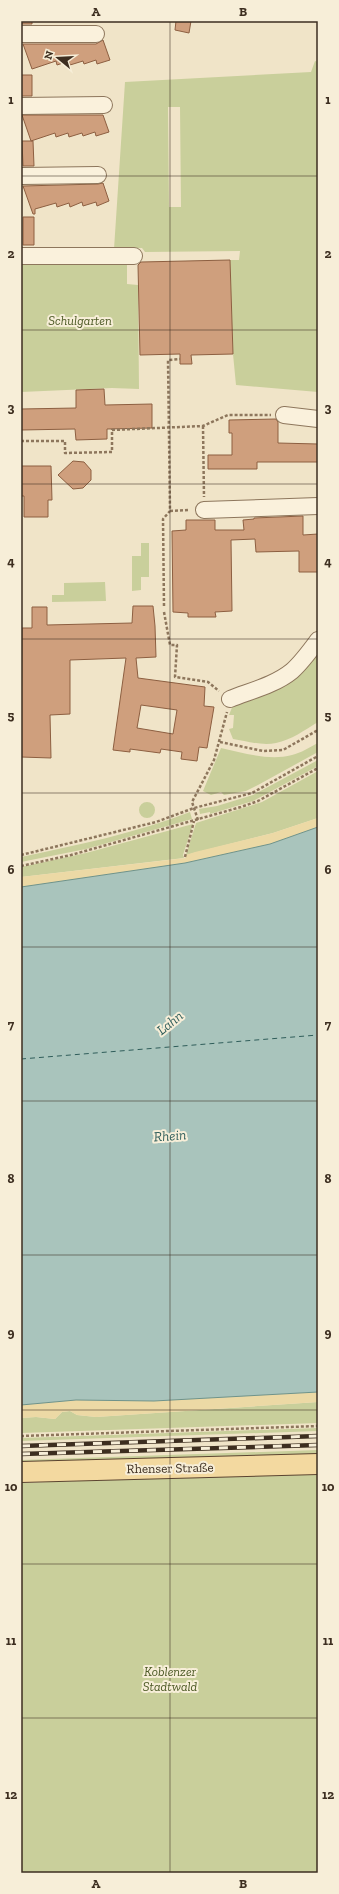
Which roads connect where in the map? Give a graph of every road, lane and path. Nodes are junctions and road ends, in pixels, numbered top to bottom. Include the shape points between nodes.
1 (21, 34) edge
2 (96, 34) dead end
3 (104, 105) dead end
4 (21, 106) edge
5 (98, 175) dead end
6 (21, 176) edge
7 (21, 256) edge
8 (134, 256) dead end
9 (180, 359) dead end
10 (284, 415) joint
11 (318, 419) edge
12 (203, 426) junction
13 (169, 428) junction
14 (21, 441) edge
15 (318, 506) edge
16 (204, 510) junction
17 (170, 511) junction
18 (164, 606) dead end
19 (164, 612) dead end
20 (318, 640) edge
21 (230, 699) junction
22 (318, 730) edge
23 (220, 742) junction
24 (318, 756) edge
25 (318, 768) edge
26 (194, 808) junction
27 (198, 820) junction
28 (194, 821) junction
29 (21, 855) edge
30 (185, 857) dead end
31 (21, 866) edge
32 (318, 1426) edge
33 (21, 1436) edge
34 (318, 1464) edge
35 (21, 1472) edge

1 - 2 street
3 - 4 street
5 - 6 street
7 - 8 street
9 - 13 path via 168,360
10 - 11 street
10 - 12 path via 228,414
12 - 13 path
12 - 16 path
13 - 14 path via 112,430 112,452 65,453 65,440
13 - 17 path
15 - 16 street
16 - 17 path
17 - 18 path via 163,519
19 - 21 path via 170,645 177,645 176,677 208,682
20 - 21 street via 290,672 271,683
21 - 23 path
22 - 23 path via 283,750 262,751
23 - 26 path via 192,802
24 - 26 path via 252,793
25 - 27 path via 258,801
26 - 27 path
26 - 29 path via 156,822
27 - 28 path
28 - 30 path
28 - 31 path
32 - 33 path
34 - 35 main road, Rhenser Straße

